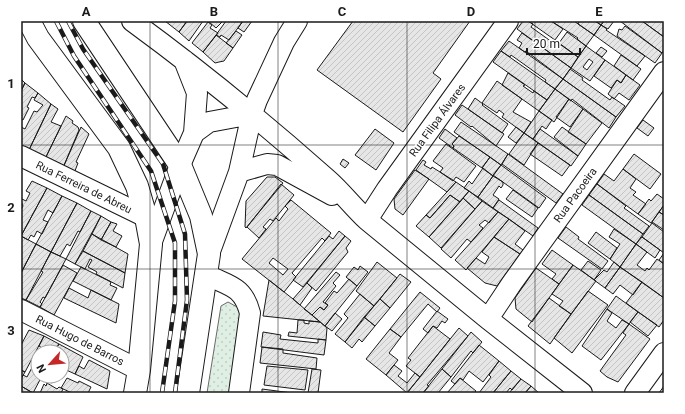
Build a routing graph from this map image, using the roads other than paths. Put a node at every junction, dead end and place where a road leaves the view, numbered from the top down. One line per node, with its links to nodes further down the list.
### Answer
1 (29, 21): 14 (main road)
2 (84, 21): 11 (main road)
3 (132, 21): 6 (street)
4 (297, 21): 8 (street)
5 (508, 21): 15 (street, Rua Filipa Álvares)
6 (183, 58): 8 (street); 9 (street)
7 (664, 72): 19 (street, Rua Pacoeira)
8 (252, 114): 9 (street); 12 (street); 13 (street)
9 (194, 133): 11 (street)
10 (21, 156): 14 (street, Rua Ferreira de Abreu)
11 (180, 165): 16 (street); 17 (main road)
12 (239, 172): 13 (street); 17 (street)
13 (351, 206): 15 (street)
14 (146, 217): 16 (main road)
15 (367, 220): 19 (street)
16 (151, 244): 21 (main road)
17 (208, 265): 23 (main road); 24 (street)
18 (21, 310): 21 (street, Rua Hugo de Barros)
19 (488, 319): 25 (street)
20 (664, 353): 26 (street)
21 (139, 370): 22 (main road)
22 (135, 393)
23 (188, 393)
24 (239, 393)
25 (582, 393)
26 (635, 393)

